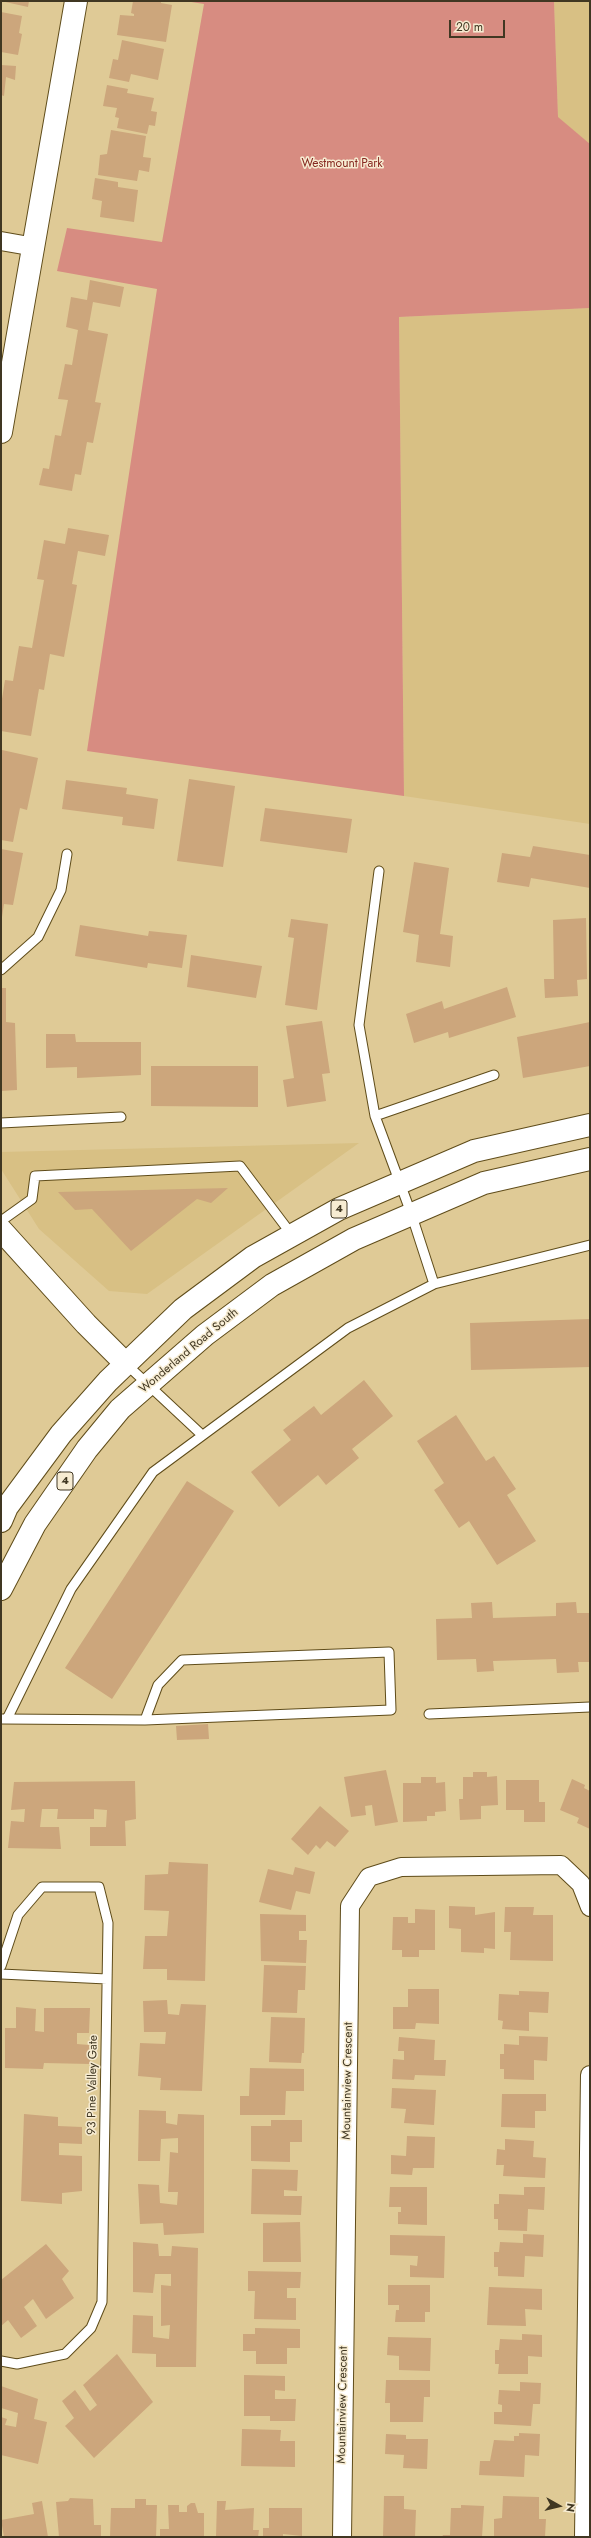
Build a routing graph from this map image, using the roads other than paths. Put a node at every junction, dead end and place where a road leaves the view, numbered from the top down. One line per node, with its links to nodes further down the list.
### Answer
1 (76, 1): 3 (main road)
2 (1, 241): 3 (street)
3 (35, 247): 4 (main road)
4 (1, 432)
5 (67, 854): 7 (lane)
6 (379, 872): 9 (lane)
7 (1, 970)
8 (494, 1075): 9 (lane)
9 (375, 1116): 14 (lane)
10 (121, 1117): 11 (lane)
11 (1, 1123)
12 (590, 1125): 14 (main road, 4)
13 (590, 1159): 15 (main road, Wonderland Road South / 4)
14 (398, 1182): 15 (lane); 18 (main road, 4)
15 (411, 1213): 20 (lane); 22 (main road, Wonderland Road South / 4)
16 (1, 1221): 18 (lane)
17 (1, 1230): 21 (main road)
18 (292, 1235): 21 (main road, 4)
19 (590, 1245): 20 (lane)
20 (434, 1284): 23 (lane)
21 (126, 1364): 22 (lane); 24 (main road, 4)
22 (147, 1385): 23 (lane); 25 (main road, Wonderland Road South / 4)
23 (202, 1435): 28 (lane)
24 (1, 1521)
25 (1, 1589)
26 (590, 1707): 27 (lane)
27 (429, 1714)
28 (4, 1719): 29 (lane)
29 (145, 1720): 29 (lane)
30 (590, 1907): 36 (street, Mountainview Crescent)
31 (1, 1966): 33 (lane, 93 Pine Valley Gate)
32 (1, 1974): 33 (lane)
33 (107, 1980): 35 (lane, 93 Pine Valley Gate)
34 (590, 2075): 37 (street)
35 (1, 2361)
36 (342, 2537)
37 (584, 2537)

